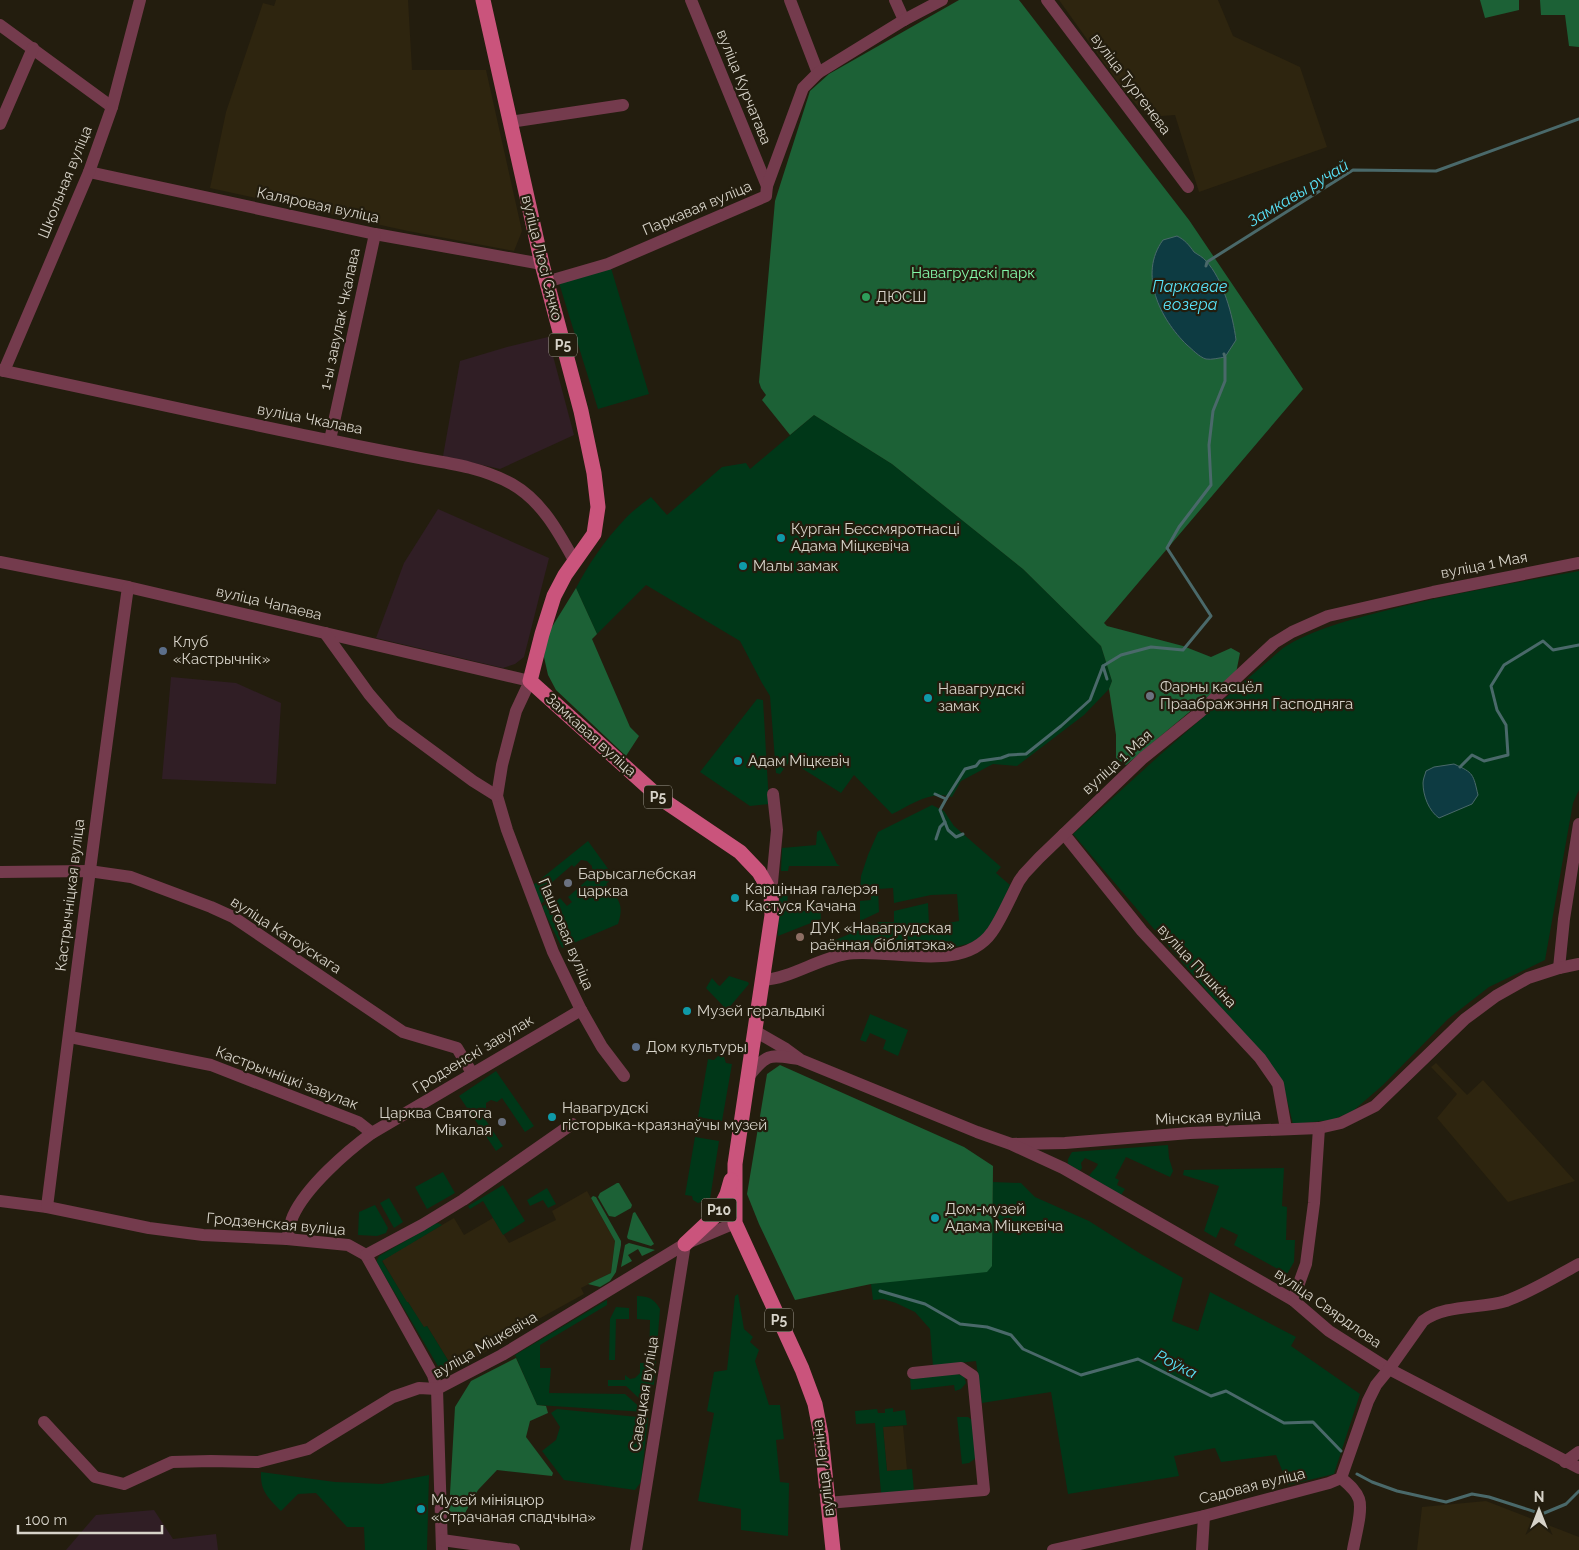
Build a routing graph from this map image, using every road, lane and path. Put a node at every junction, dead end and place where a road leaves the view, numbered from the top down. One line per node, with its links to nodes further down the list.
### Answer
1 (140, 0): 13 (street, Школьная вуліца)
2 (483, 0): 14 (main road, вуліца Люсі Сячко / Р5)
3 (690, 0): 17 (street, вуліца Курчатава)
4 (790, 0): 11 (street)
5 (895, 0): 8 (street)
6 (942, 0): 8 (street, Паркавая вуліца)
7 (1047, 0): 18 (street, вуліца Тургенева)
8 (904, 20): 11 (street, Паркавая вуліца)
9 (0, 25): 10 (street)
10 (33, 48): 13 (street); 15 (street)
11 (818, 73): 17 (street, Паркавая вуліца)
12 (623, 105): 14 (street)
13 (112, 107): 16 (street, Школьная вуліца)
14 (510, 122): 20 (main road, вуліца Люсі Сячко / Р5)
15 (0, 124)
16 (89, 172): 19 (street, Каляровая вуліца); 22 (street, Школьная вуліца)
17 (766, 186): 21 (street, Паркавая вуліца)
18 (1188, 187)
19 (375, 234): 20 (street, Каляровая вуліца); 23 (street, 1-ы завулак Чкалава)
20 (542, 264): 21 (main road, вуліца Люсі Сячко / Р5)
21 (546, 282): 25 (main road, вуліца Люсі Сячко / Р5)
22 (2, 371): 23 (street, вуліца Чкалава)
23 (330, 440): 25 (street, вуліца Чкалава)
24 (0, 562): 27 (street, вуліца Чапаева)
25 (575, 562): 29 (main road, вуліца Люсі Сячко / Р5)
26 (1579, 563): 33 (street, вуліца 1 Мая)
27 (128, 586): 28 (street, вуліца Чапаева); 34 (street, Кастрычніцкая вуліца)
28 (325, 633): 29 (street, вуліца Чапаева); 31 (street)
29 (530, 681): 31 (street, Паштовая вуліца); 36 (main road, Замкавая вуліца / Р5)
30 (773, 794): 36 (street)
31 (497, 796): 40 (street, Паштовая вуліца)
32 (1579, 824): 38 (street)
33 (1064, 834): 39 (street, вуліца 1 Мая); 49 (street, вуліца Пушкіна)
34 (89, 871): 35 (street, вуліца Катоўскага); 42 (street, Кастрычніцкая вуліца); 44 (street, вуліца Катоўскага)
35 (0, 872)
36 (771, 893): 39 (main road, Замкавая вуліца / Р5)
37 (1579, 964): 38 (street, Мінская вуліца)
38 (1559, 968): 48 (street, Мінская вуліца)
39 (762, 980): 41 (main road, Замкавая вуліца / Р5)
40 (581, 1010): 44 (street, Гродзенскі завулак); 45 (street, Паштовая вуліца)
41 (755, 1032): 43 (street, Мінская вуліца); 46 (main road, Р5)
42 (70, 1037): 50 (street, Кастрычніцкі завулак); 56 (street, Кастрычніцкая вуліца)
43 (801, 1060): 46 (street, Мінская вуліца); 52 (street, Мінская вуліца)
44 (472, 1073): 50 (street, Гродзенскі завулак)
45 (624, 1076)
46 (749, 1076): 53 (main road, Р5)
47 (572, 1124): 61 (street)
48 (1319, 1128): 49 (street, Мінская вуліца); 63 (street)
49 (1286, 1129): 51 (street, Мінская вуліца)
50 (372, 1133): 59 (street, Гродзенскі завулак)
51 (1065, 1143): 52 (street, Мінская вуліца); 54 (street)
52 (1010, 1144): 54 (street, вуліца Свярдлова)
53 (736, 1164): 57 (main road, Р5); 60 (main road, Р10)
54 (1063, 1168): 63 (street, вуліца Свярдлова)
55 (0, 1201): 56 (street, Гродзенская вуліца)
56 (48, 1207): 59 (street, Гродзенская вуліца)
57 (735, 1207): 58 (main road, Р10)
58 (734, 1228): 60 (street, Р10); 72 (main road, вуліца Леніна / Р5)
59 (287, 1239): 61 (street, Гродзенская вуліца)
60 (685, 1244): 66 (street, вуліца Міцкевіча / Р10); 77 (street, Савецкая вуліца)
61 (366, 1255): 66 (street)
62 (1579, 1264): 64 (street)
63 (1293, 1300): 64 (street, вуліца Свярдлова)
64 (1389, 1369): 69 (street, вуліца Свярдлова); 71 (street)
65 (914, 1373): 72 (street)
66 (437, 1389): 67 (street); 75 (street, вуліца Міцкевіча)
67 (44, 1422)
68 (1579, 1452): 69 (street)
69 (1566, 1462): 70 (street, вуліца Свярдлова)
70 (1579, 1468)
71 (1341, 1478): 73 (street, Садовая вуліца); 82 (street)
72 (827, 1503): 78 (main road, вуліца Леніна / Р5)
73 (1204, 1516): 74 (street, Садовая вуліца); 81 (street)
74 (1117, 1536): 79 (street, Садовая вуліца); 80 (street)
75 (442, 1545): 76 (street)
76 (514, 1550)
77 (636, 1550)
78 (833, 1550)
79 (1053, 1550)
80 (1116, 1550)
81 (1202, 1550)
82 (1353, 1550)

